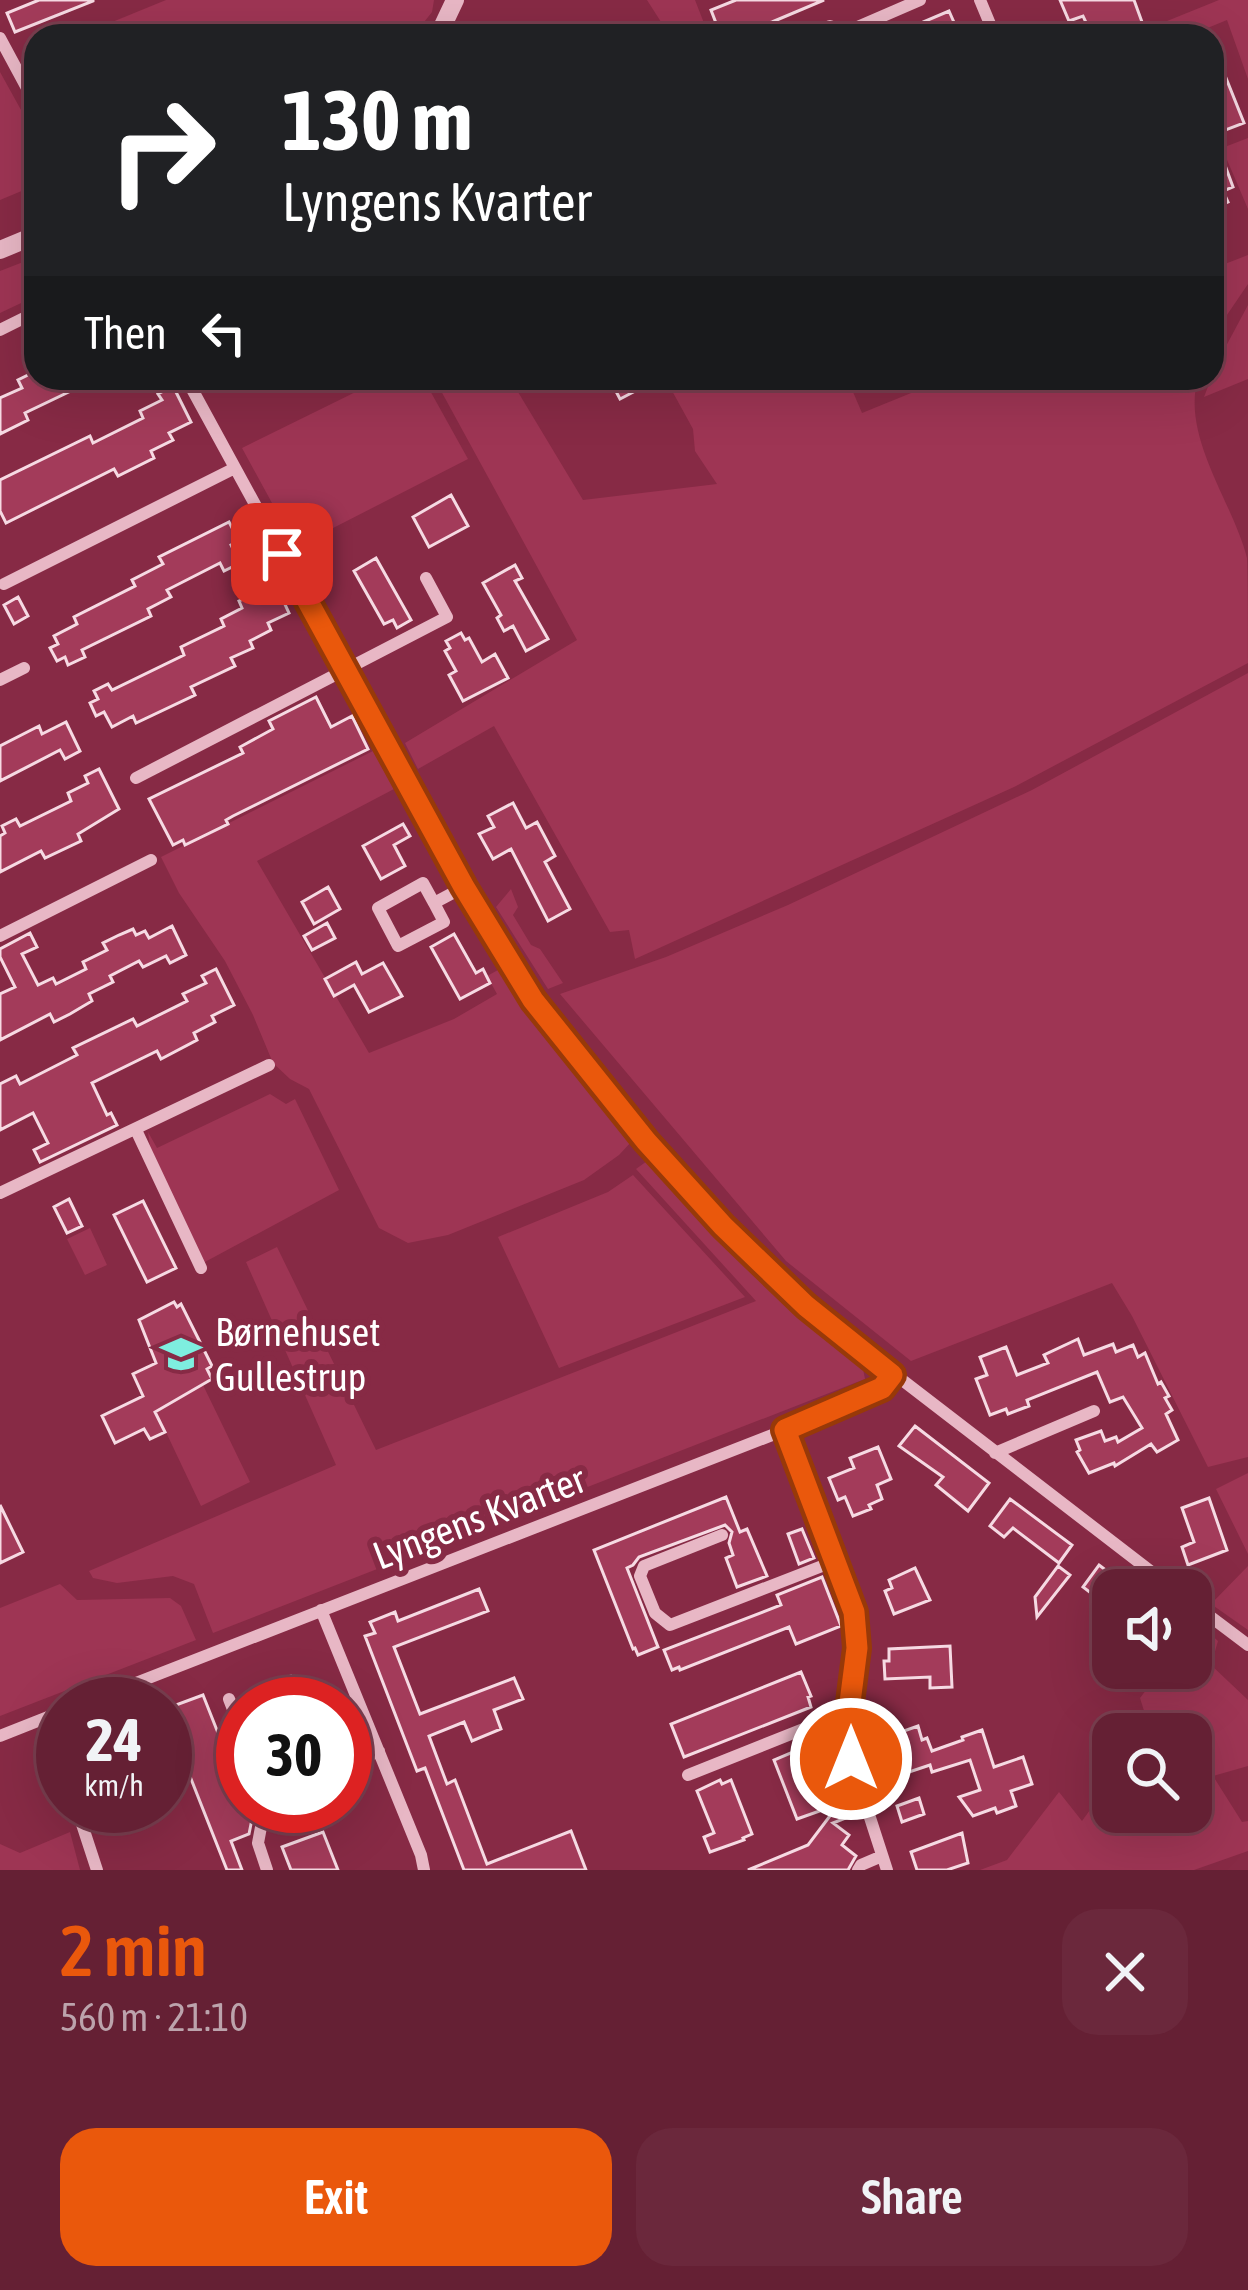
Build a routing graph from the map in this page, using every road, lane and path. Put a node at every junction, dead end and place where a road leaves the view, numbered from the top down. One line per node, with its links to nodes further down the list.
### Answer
1 (920, 0): 2 (street)
2 (864, 24)
3 (0, 38): 4 (street)
4 (24, 83)
5 (193, 390): 6 (street)
6 (235, 468): 8 (street); 10 (street)
7 (426, 578): 10 (street)
8 (4, 584)
9 (24, 668): 11 (street)
10 (346, 670): 12 (street); 14 (street)
11 (0, 680)
12 (136, 778)
13 (151, 860): 16 (street)
14 (464, 887): 15 (street); 21 (street)
15 (434, 903): 15 (street)
16 (0, 936)
17 (269, 1065): 18 (street)
18 (136, 1130): 19 (street); 20 (street)
19 (0, 1193)
20 (201, 1268)
21 (892, 1375): 23 (street, Lyngens Kvarter); 24 (street)
22 (1094, 1412): 24 (street)
23 (785, 1430): 26 (street); 28 (street, Lyngens Kvarter)
24 (995, 1453): 27 (street)
25 (722, 1535): 26 (street)
26 (835, 1561): 32 (street)
27 (1147, 1569)
28 (321, 1610): 31 (street, Lyngens Kvarter); 35 (street)
29 (1212, 1618): 30 (street)
30 (1248, 1645)
31 (151, 1677)
32 (848, 1718): 37 (street); 40 (street)
33 (36, 1722): 34 (street)
34 (0, 1736)
35 (379, 1751): 36 (street); 43 (street)
36 (372, 1754)
37 (688, 1775)
38 (85, 1833): 41 (street)
39 (260, 1833): 42 (street)
40 (885, 1863): 44 (street)
41 (97, 1870)
42 (267, 1870)
43 (424, 1870)
44 (858, 1870)

